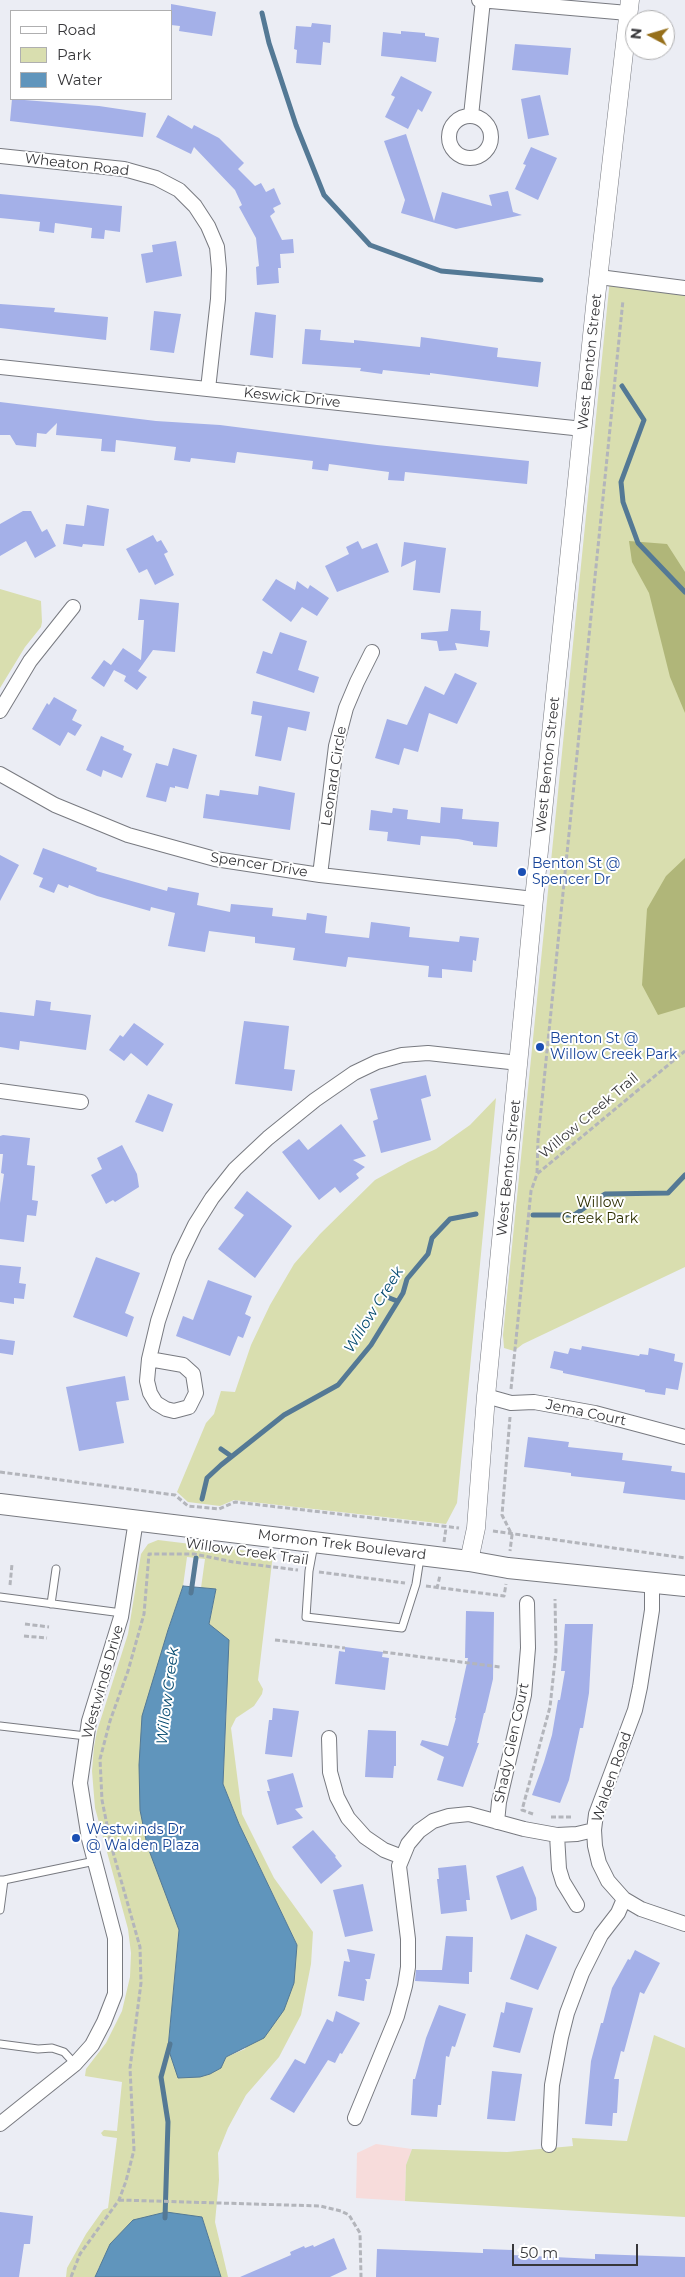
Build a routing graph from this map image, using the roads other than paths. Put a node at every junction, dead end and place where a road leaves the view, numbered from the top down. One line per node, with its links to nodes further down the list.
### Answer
1 (479, 0): 2 (street)
2 (483, 0): 3 (street); 4 (street)
3 (629, 7): 6 (street, West Benton Street)
4 (471, 116)
5 (0, 156): 9 (street, Wheaton Road)
6 (599, 277): 7 (street); 10 (street, West Benton Street)
7 (685, 288)
8 (0, 367): 9 (street, Keswick Drive)
9 (208, 389): 10 (street, Keswick Drive)
10 (583, 430): 16 (street, West Benton Street)
11 (73, 607): 13 (street)
12 (372, 652): 15 (street, Leonard Circle)
13 (0, 711)
14 (0, 774): 15 (street, Spencer Drive)
15 (320, 875): 16 (street, Spencer Drive)
16 (534, 899): 17 (street, West Benton Street)
17 (519, 1063): 20 (street); 21 (street, West Benton Street)
18 (0, 1092): 19 (street)
19 (81, 1102)
20 (150, 1359)
21 (486, 1396): 22 (street, Jema Court); 27 (street, West Benton Street)
22 (685, 1437)
23 (0, 1504): 24 (main road, Mormon Trek Boulevard)
24 (136, 1520): 25 (main road, Mormon Trek Boulevard); 34 (street, Westwinds Drive)
25 (315, 1542): 26 (main road, Mormon Trek Boulevard); 26 (lane)
26 (421, 1555): 27 (main road, Mormon Trek Boulevard)
27 (469, 1561): 29 (main road, Mormon Trek Boulevard)
28 (56, 1570): 32 (lane)
29 (652, 1582): 30 (main road, Mormon Trek Boulevard); 39 (street, Walden Road)
30 (685, 1586)
31 (0, 1597): 32 (lane)
32 (51, 1604): 34 (lane)
33 (527, 1604): 38 (street, Shady Glen Court)
34 (122, 1613): 36 (street, Westwinds Drive)
35 (0, 1726): 36 (lane)
36 (86, 1736): 42 (street, Westwinds Drive)
37 (329, 1738): 41 (street)
38 (497, 1822): 40 (street); 41 (street)
39 (594, 1830): 40 (street); 44 (street, Walden Road)
40 (557, 1835): 45 (street)
41 (402, 1857): 50 (street)
42 (95, 1860): 43 (lane); 49 (street, Westwinds Drive)
43 (2, 1880): 46 (lane)
44 (624, 1899): 47 (street, Walden Road); 52 (street)
45 (577, 1905)
46 (0, 1910)
47 (685, 1924)
48 (0, 2044): 49 (lane)
49 (75, 2064): 51 (street, Westwinds Drive)
50 (356, 2118)
51 (0, 2124)
52 (549, 2145)

